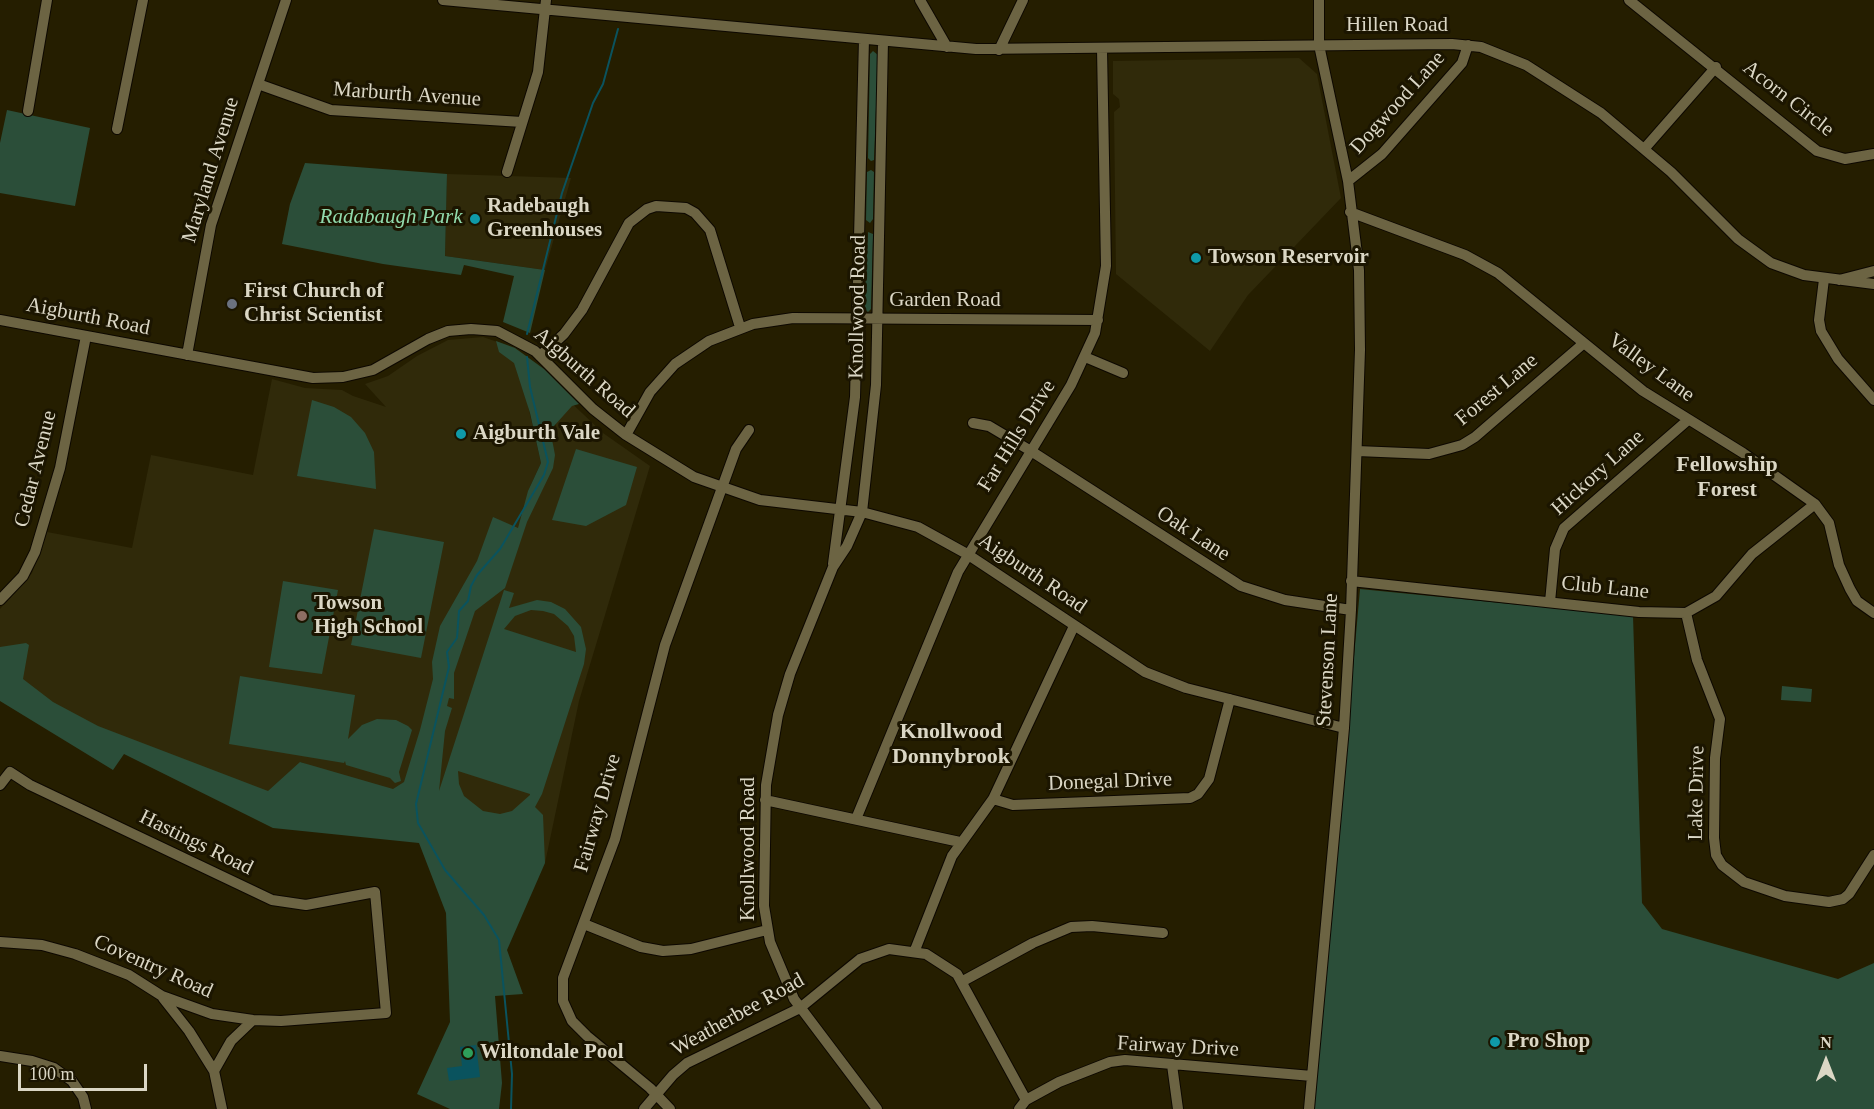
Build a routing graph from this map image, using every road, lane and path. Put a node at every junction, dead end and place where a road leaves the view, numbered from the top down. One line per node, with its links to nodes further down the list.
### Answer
1 (47, 0): 19 (street)
2 (143, 0): 21 (street)
3 (286, 0): 18 (street, Maryland Avenue)
4 (443, 0): 9 (street, Hillen Road)
5 (920, 0): 14 (street)
6 (1023, 0): 16 (street)
7 (1319, 0): 12 (street, Stevenson Lane)
8 (1629, 0): 17 (street)
9 (545, 5): 10 (street, Hillen Road); 20 (street)
10 (864, 39): 11 (street, Hillen Road); 32 (street, Knollwood Road)
11 (883, 41): 14 (street, Hillen Road); 33 (street, Knollwood Road)
12 (1319, 45): 13 (street, Hillen Road); 15 (street, Hillen Road); 23 (street, Stevenson Lane)
13 (1468, 45): 22 (street, Hillen Road); 26 (street, Dogwood Lane)
14 (947, 47): 16 (street, Hillen Road)
15 (1102, 49): 16 (street, Hillen Road); 35 (street, Far Hills Drive)
16 (999, 50)
17 (1716, 67): 22 (street, Acorn Circle); 24 (street, Acorn Circle)
18 (258, 84): 20 (street, Marburth Avenue); 39 (street, Maryland Avenue)
19 (28, 111)
20 (522, 122): 25 (street)
21 (117, 129)
22 (1645, 148): 29 (street, Hillen Road)
23 (1340, 149): 26 (street, Stevenson Lane); 27 (street, Stevenson Lane)
24 (1874, 154)
25 (507, 172)
26 (1348, 181): 27 (street, Stevenson Lane)
27 (1350, 212): 38 (street, Valley Lane); 49 (street, Stevenson Lane)
28 (1874, 271): 30 (street)
29 (1824, 279): 30 (street, Hillen Road); 43 (street)
30 (1839, 280): 31 (street, Hillen Road)
31 (1874, 284)
32 (858, 319): 33 (street, Garden Road); 36 (street, Garden Road); 52 (street, Knollwood Road)
33 (878, 319): 35 (street, Garden Road); 53 (street, Knollwood Road)
34 (0, 320): 37 (street, Aigburth Road)
35 (1098, 320): 41 (street, Far Hills Drive)
36 (740, 327): 40 (street); 47 (street, Garden Road)
37 (86, 336): 39 (street, Aigburth Road); 57 (street, Cedar Avenue)
38 (1584, 343): 44 (street, Valley Lane); 49 (street, Forest Lane)
39 (187, 356): 40 (street, Aigburth Road)
40 (540, 356): 47 (street, Aigburth Road)
41 (1085, 357): 42 (street); 48 (street, Far Hills Drive)
42 (1122, 373)
43 (1874, 400)
44 (1689, 420): 51 (street, Valley Lane); 58 (street, Hickory Lane)
45 (974, 423): 48 (street, Oak Lane)
46 (749, 430): 50 (street, Fairway Drive)
47 (626, 435): 50 (street, Aigburth Road)
48 (1031, 451): 54 (street, Far Hills Drive); 59 (street, Oak Lane)
49 (1357, 451): 56 (street, Stevenson Lane)
50 (722, 488): 52 (street, Aigburth Road); 72 (street, Fairway Drive)
51 (1815, 504): 60 (street); 61 (street, Valley Lane)
52 (842, 509): 53 (street, Aigburth Road); 55 (street, Knollwood Road)
53 (862, 512): 54 (street, Aigburth Road); 55 (street, Knollwood Road)
54 (967, 554): 62 (street, Aigburth Road); 68 (street, Far Hills Drive)
55 (833, 567): 66 (street, Knollwood Road)
56 (1352, 581): 58 (street, Club Lane); 59 (street, Stevenson Lane)
57 (0, 600)
58 (1550, 602): 60 (street, Club Lane)
59 (1351, 610): 64 (street, Stevenson Lane)
60 (1686, 613): 70 (street, Lake Drive)
61 (1874, 613)
62 (1074, 626): 63 (street, Aigburth Road); 67 (street)
63 (1230, 699): 64 (street, Aigburth Road); 67 (street, Donegal Drive)
64 (1344, 728): 84 (street, Stevenson Lane)
65 (0, 785): 71 (street, Hastings Road)
66 (765, 800): 68 (street); 73 (street, Knollwood Road)
67 (993, 800): 69 (street)
68 (856, 819): 69 (street)
69 (960, 842): 76 (street)
70 (1874, 855)
71 (375, 892): 80 (street, Coventry Road)
72 (584, 924): 73 (street); 85 (street, Fairway Drive)
73 (767, 930): 79 (street, Knollwood Road)
74 (1163, 933): 77 (street)
75 (0, 942): 78 (street, Coventry Road)
76 (915, 950): 77 (street, Weatherbee Road); 79 (street, Weatherbee Road)
77 (963, 981): 86 (street, Weatherbee Road)
78 (162, 996): 80 (street, Coventry Road); 83 (street)
79 (800, 1008): 85 (street, Weatherbee Road); 91 (street, Knollwood Road)
80 (253, 1020): 83 (street)
81 (0, 1056): 87 (street)
82 (1172, 1065): 84 (street, Fairway Drive); 86 (street, Fairway Drive); 92 (street)
83 (214, 1071): 88 (street)
84 (1311, 1076): 93 (street, Stevenson Lane)
85 (656, 1094): 89 (street, Weatherbee Road); 90 (street, Fairway Drive)
86 (1022, 1105)
87 (86, 1109)
88 (222, 1109)
89 (644, 1109)
90 (669, 1109)
91 (877, 1109)
92 (1178, 1109)
93 (1309, 1109)

